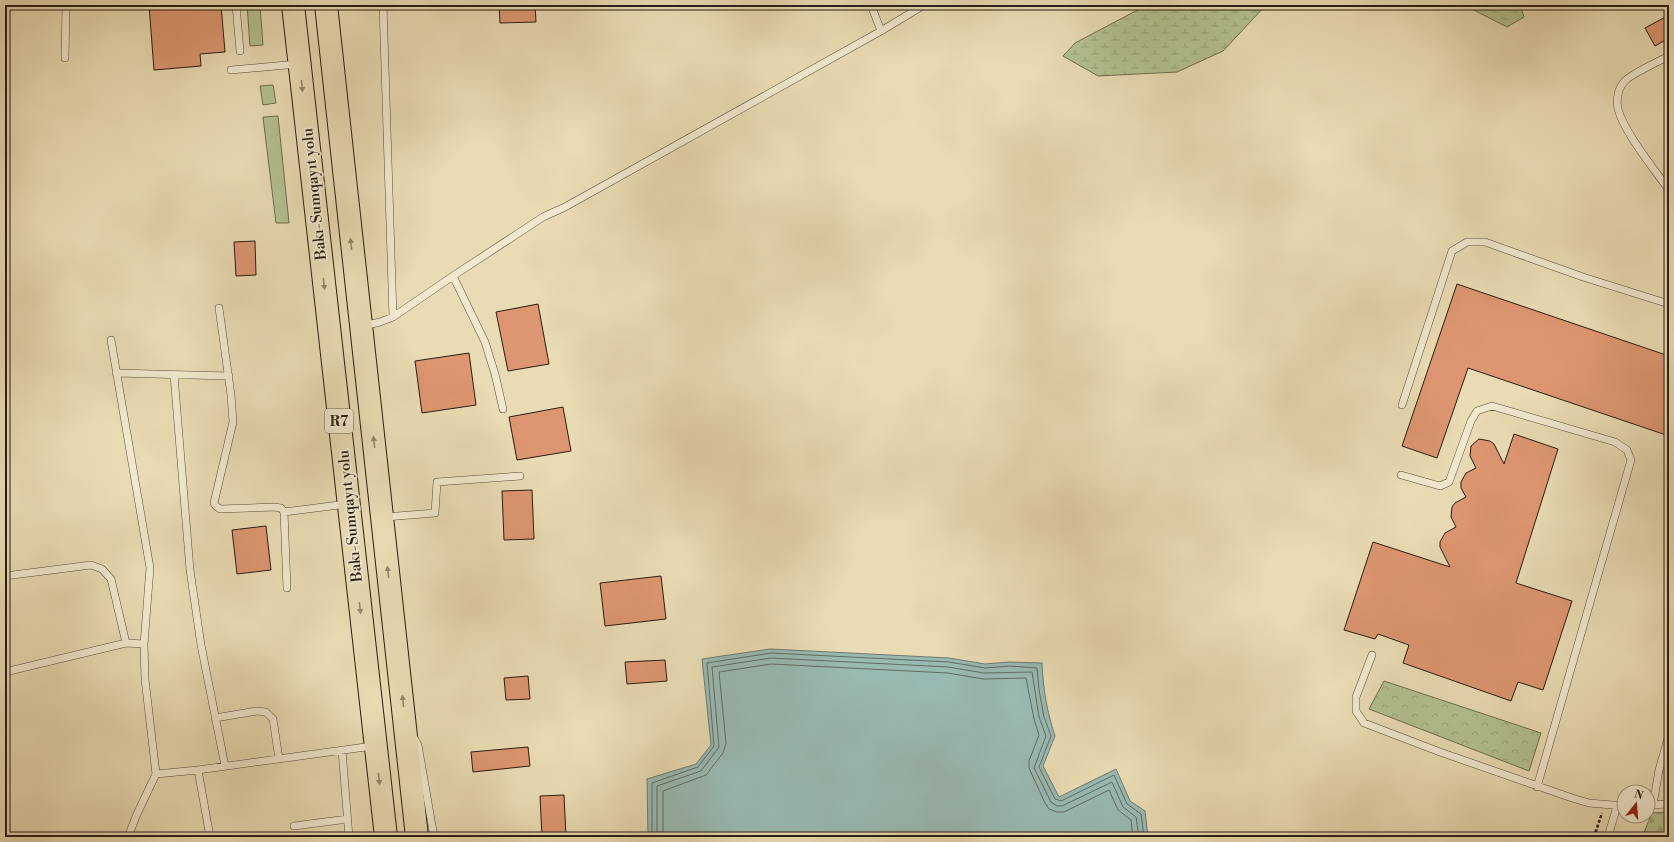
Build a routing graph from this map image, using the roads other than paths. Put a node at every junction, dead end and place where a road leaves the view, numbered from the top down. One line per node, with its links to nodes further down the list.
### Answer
1 (66, 5): 11 (lane)
2 (236, 5): 9 (lane)
3 (293, 5): 12 (highway, Bakı-Sumqayıt yolu / R7)
4 (326, 5): 19 (highway, Bakı-Sumqayıt yolu / R7, one-way to 4)
5 (383, 5): 18 (lane)
6 (871, 5): 8 (lane)
7 (924, 5): 8 (lane)
8 (881, 31): 15 (lane)
9 (240, 52)
10 (1669, 56): 14 (lane)
11 (65, 58)
12 (300, 64): 13 (lane); 28 (highway, Bakı-Sumqayıt yolu / R7, one-way to 28)
13 (231, 70)
14 (1669, 190)
15 (453, 276): 18 (lane); 25 (lane)
16 (1669, 304): 24 (lane)
17 (219, 308): 23 (lane)
18 (393, 317): 19 (lane)
19 (360, 326): 30 (highway, Bakı-Sumqayıt yolu / R7, one-way to 19)
20 (111, 340): 21 (lane)
21 (116, 374): 22 (lane); 34 (lane)
22 (174, 375): 23 (lane); 37 (lane)
23 (229, 376): 29 (lane)
24 (1402, 405)
25 (503, 409)
26 (1401, 475): 47 (lane)
27 (520, 476): 30 (lane)
28 (349, 504): 29 (lane); 40 (highway, Bakı-Sumqayıt yolu / R7, one-way to 40)
29 (284, 512): 32 (lane)
30 (382, 517): 38 (highway, Bakı-Sumqayıt yolu / R7, one-way to 30)
31 (5, 576): 33 (lane)
32 (287, 588)
33 (126, 643): 34 (lane); 36 (lane)
34 (144, 644): 45 (lane)
35 (1372, 655): 47 (lane)
36 (5, 672)
37 (215, 718): 42 (lane); 43 (lane)
38 (405, 724): 58 (highway, Bakı-Sumqayıt yolu / R7); 59 (lane)
39 (1669, 735): 46 (lane)
40 (376, 746): 41 (lane); 57 (highway, Bakı-Sumqayıt yolu / R7, one-way to 57)
41 (342, 750): 42 (lane); 52 (lane)
42 (279, 759): 43 (lane)
43 (224, 766): 44 (lane)
44 (198, 770): 45 (lane); 55 (lane)
45 (156, 774): 54 (lane)
46 (1655, 784)
47 (1536, 787): 49 (lane)
48 (1669, 804): 50 (lane)
49 (1616, 805)
50 (1656, 805)
51 (1616, 816): 60 (lane)
52 (348, 820): 53 (lane); 56 (lane)
53 (294, 826)
54 (128, 837)
55 (210, 837)
56 (349, 837)
57 (386, 837)
58 (417, 837)
59 (434, 837)
60 (1608, 837)

